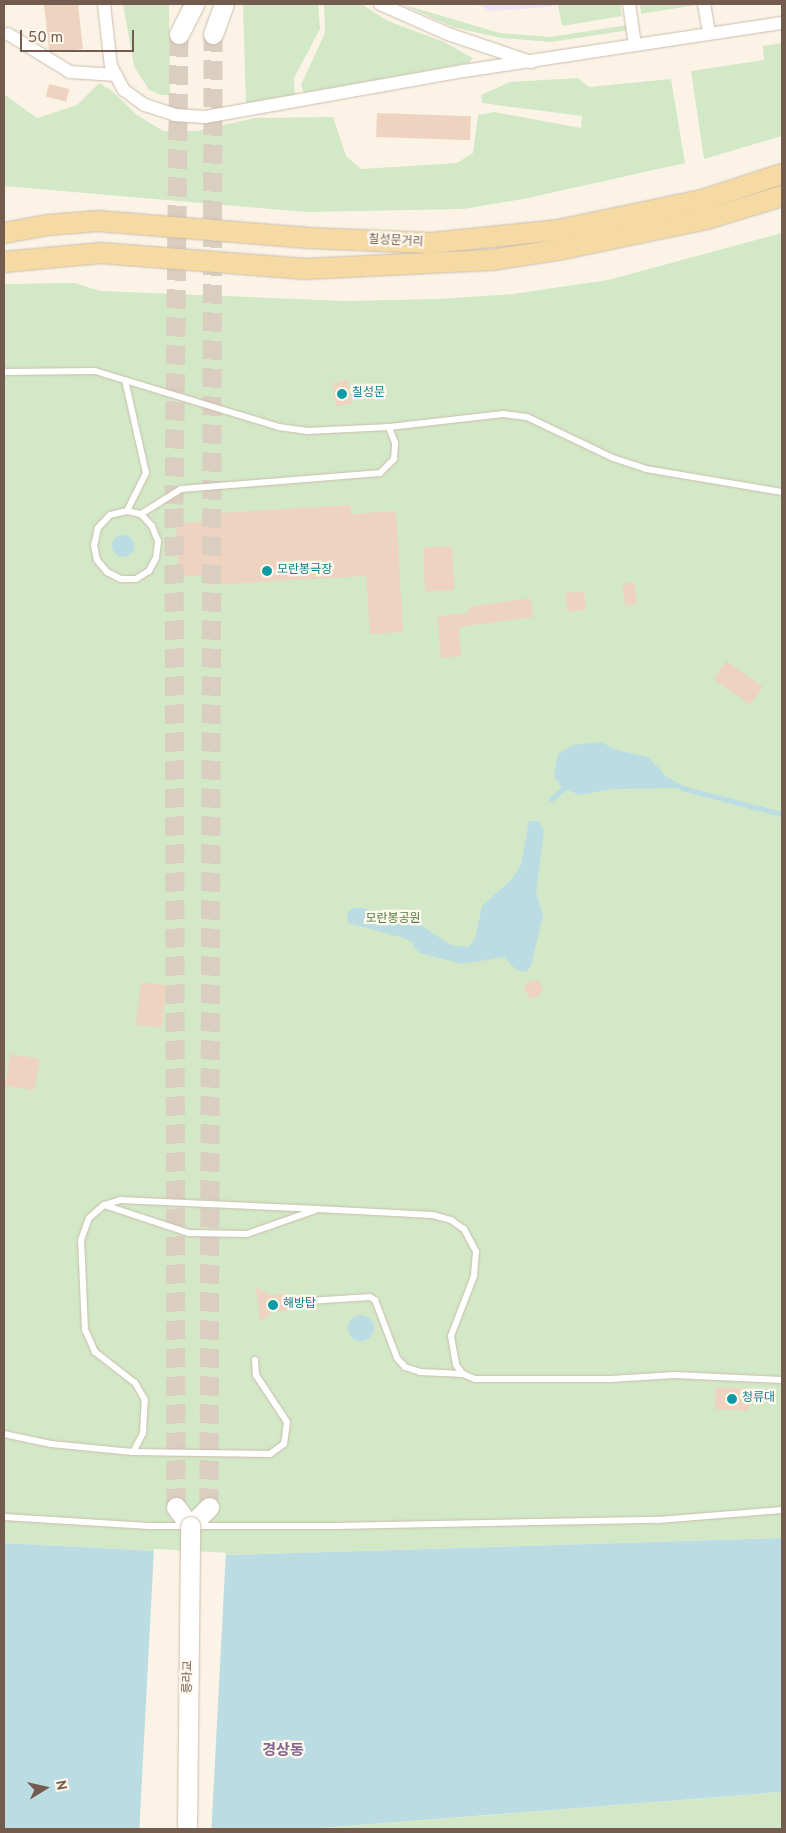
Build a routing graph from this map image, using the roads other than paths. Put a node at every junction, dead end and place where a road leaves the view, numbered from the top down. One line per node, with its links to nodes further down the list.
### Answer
1 (104, 4): 14 (street)
2 (194, 4): 11 (main road)
3 (210, 4): 4 (main road)
4 (224, 4)
5 (380, 4): 13 (street)
6 (629, 4): 12 (street)
7 (704, 4): 9 (street)
8 (782, 23): 9 (street)
9 (709, 33): 12 (street)
10 (8, 34): 14 (street)
11 (180, 34)
12 (635, 45): 13 (street)
13 (533, 62): 14 (street)
14 (116, 75)
15 (782, 174): 17 (main road, 칠성문거리)
16 (782, 196): 18 (main road, 칠성문거리)
17 (4, 233)
18 (4, 262)
19 (4, 372): 20 (lane)
20 (125, 380): 21 (lane); 23 (lane)
21 (389, 427): 22 (lane); 24 (lane)
22 (782, 492)
23 (127, 510): 24 (lane); 24 (lane)
24 (141, 514)
25 (104, 1205): 26 (lane); 26 (lane); 32 (lane)
26 (318, 1208): 29 (lane)
27 (293, 1302): 29 (lane)
28 (255, 1360): 32 (lane)
29 (463, 1374): 30 (lane)
30 (782, 1380)
31 (4, 1434): 32 (lane)
32 (133, 1452)
33 (176, 1507): 37 (main road)
34 (209, 1507): 37 (main road)
35 (782, 1510): 36 (lane)
36 (4, 1517)
37 (190, 1526): 38 (main road, 릉라교, bridge)
38 (187, 1829)

